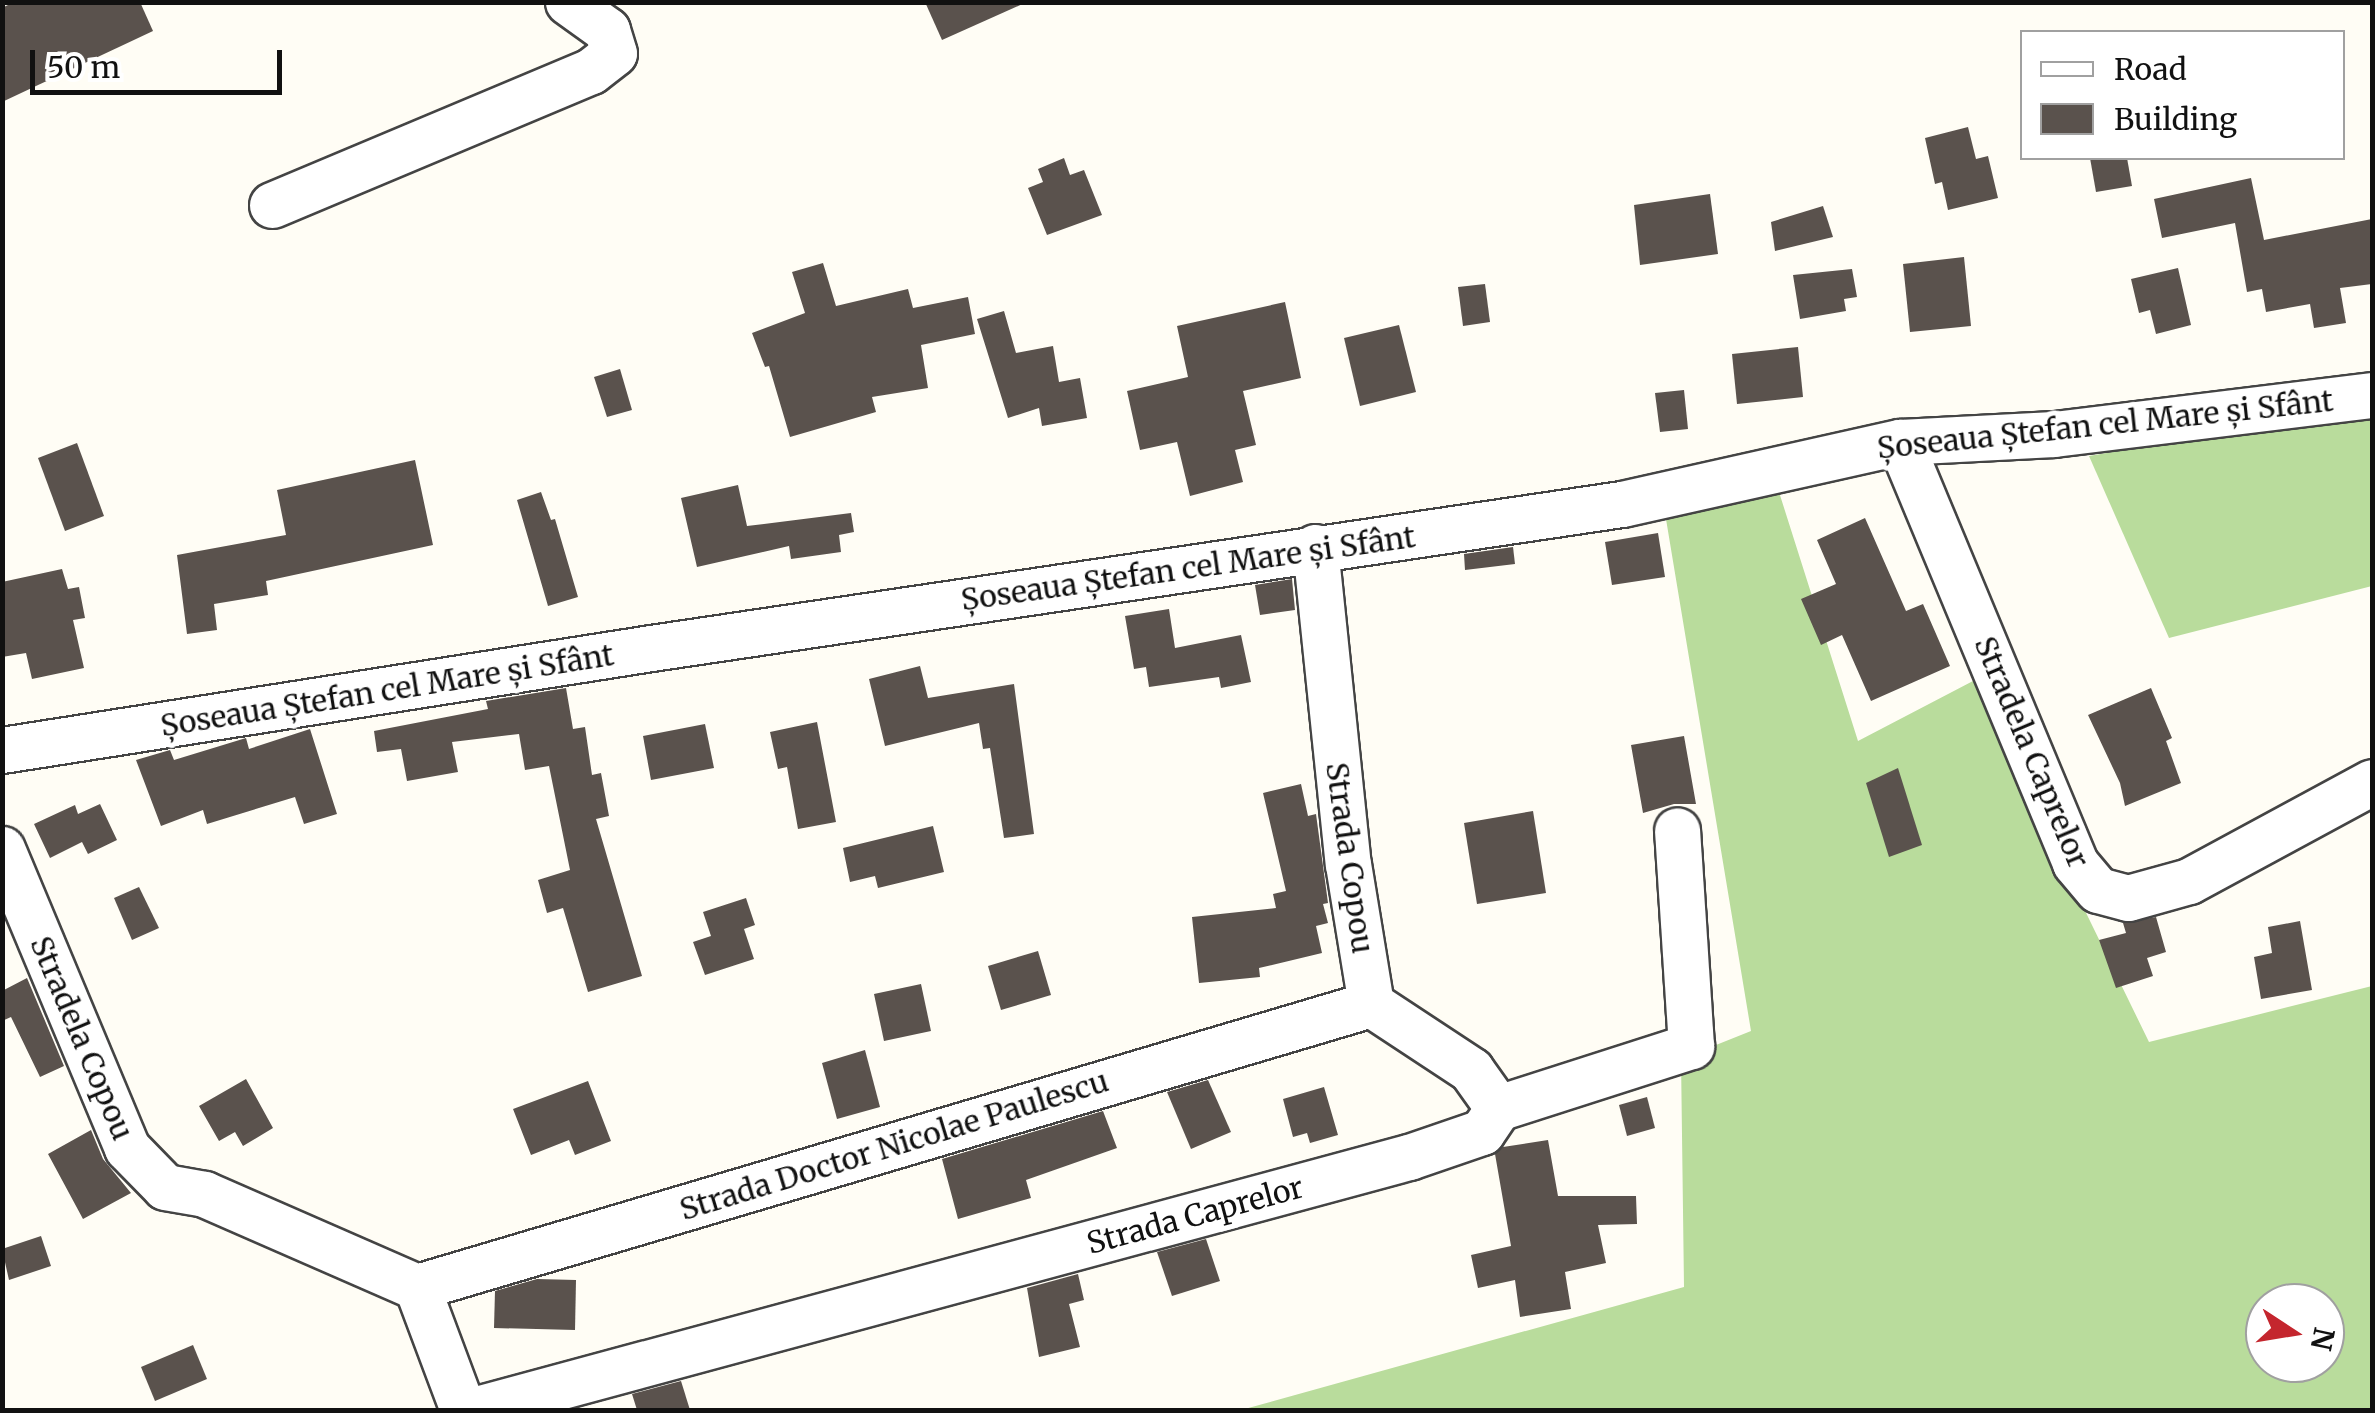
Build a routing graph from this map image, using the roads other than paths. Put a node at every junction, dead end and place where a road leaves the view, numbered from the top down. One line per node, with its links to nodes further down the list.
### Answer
1 (568, 2): 2 (street)
2 (272, 205)
3 (2372, 395): 4 (street, Șoseaua Ștefan cel Mare și Sfânt)
4 (1900, 442): 5 (street, Șoseaua Ștefan cel Mare și Sfânt); 7 (street, Stradela Caprelor)
5 (1315, 547): 6 (street, Șoseaua Ștefan cel Mare și Sfânt); 10 (street, Strada Copou)
6 (2, 750)
7 (2372, 782)
8 (1677, 830): 11 (street, Strada Caprelor)
9 (2, 849): 12 (street, Stradela Copou)
10 (1371, 1004): 11 (street); 12 (street, Strada Doctor Nicolae Paulescu)
11 (1498, 1108): 14 (street, Strada Caprelor)
12 (417, 1287): 13 (street)
13 (463, 1410)
14 (473, 1410)

